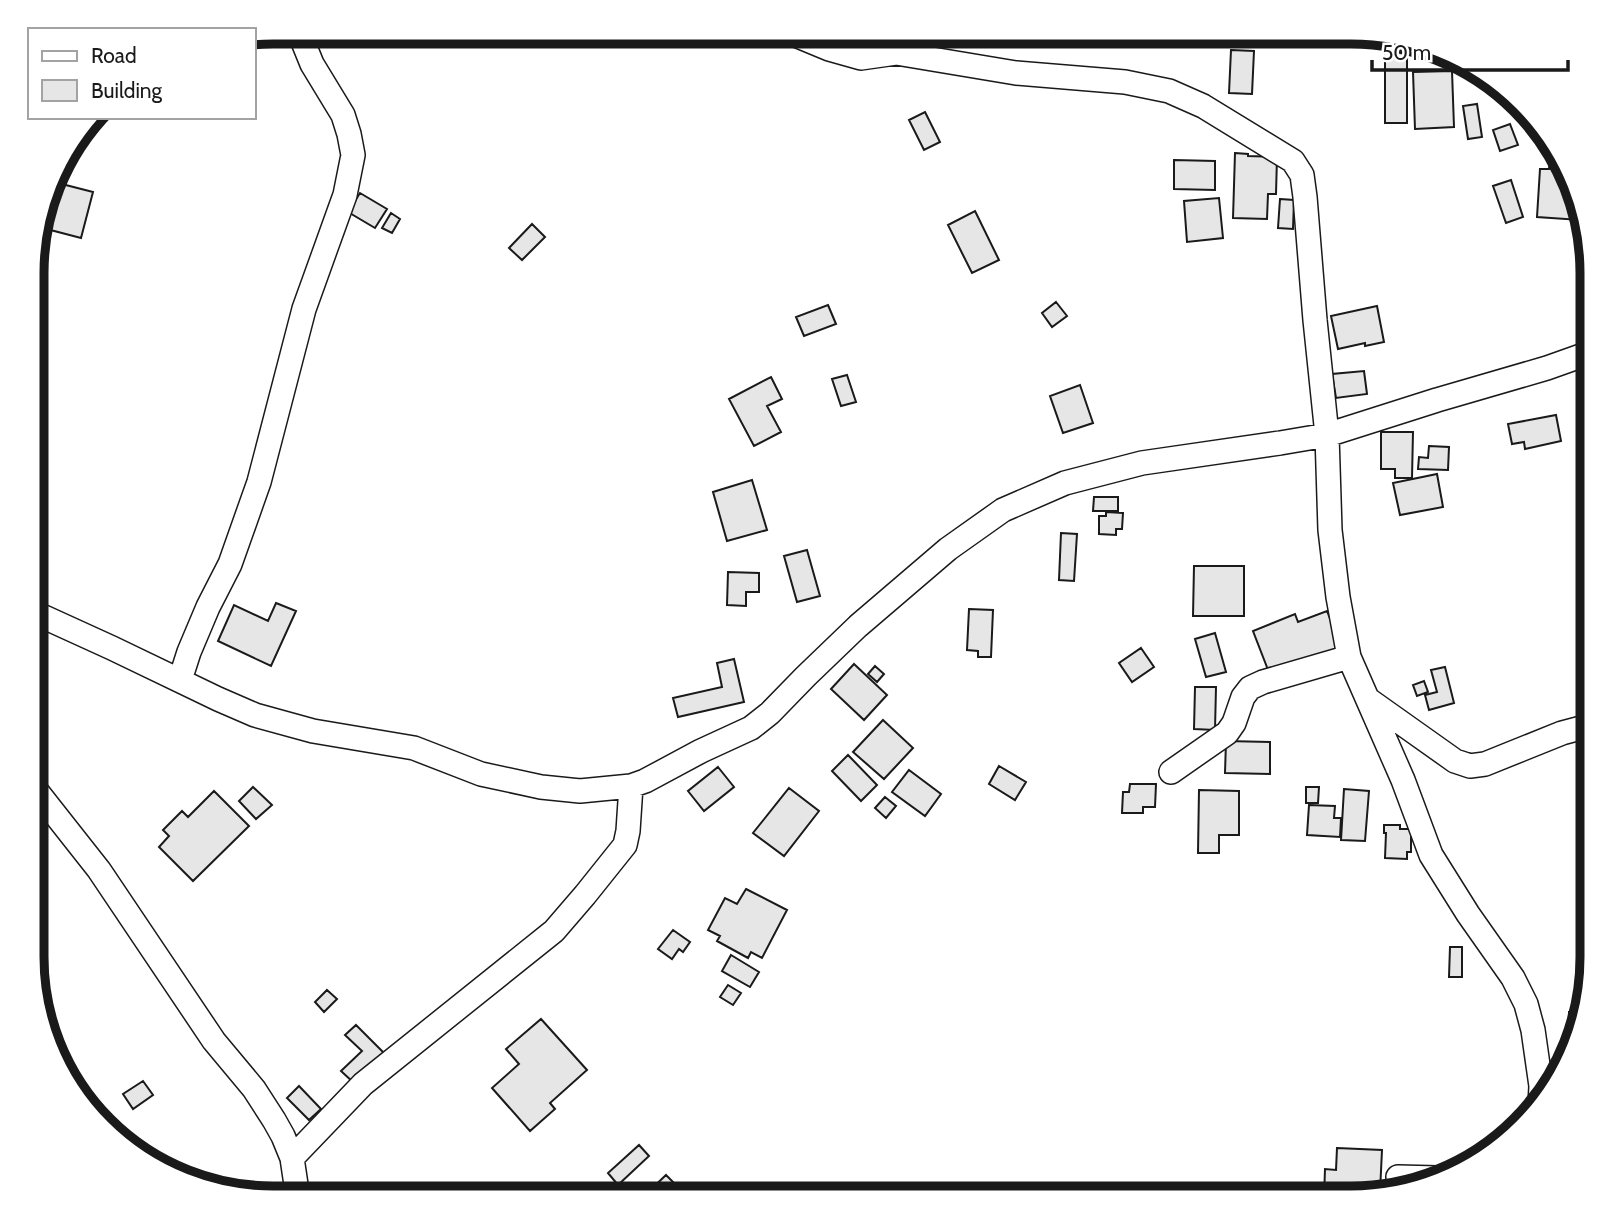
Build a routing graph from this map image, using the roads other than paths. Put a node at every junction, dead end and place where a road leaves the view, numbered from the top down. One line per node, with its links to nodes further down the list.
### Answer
1 (304, 44): 7 (street)
2 (817, 44): 4 (street)
3 (1580, 356): 4 (street)
4 (1327, 435): 6 (street); 11 (street)
5 (44, 617): 7 (street)
6 (1349, 657): 8 (street); 10 (street)
7 (180, 680): 11 (street)
8 (1369, 700): 9 (street); 13 (street)
9 (1580, 728)
10 (1171, 772)
11 (631, 786): 14 (street)
12 (44, 800): 14 (street)
13 (1542, 1084)
14 (292, 1158): 17 (street)
15 (1398, 1177): 16 (street)
16 (1413, 1177)
17 (296, 1186)

